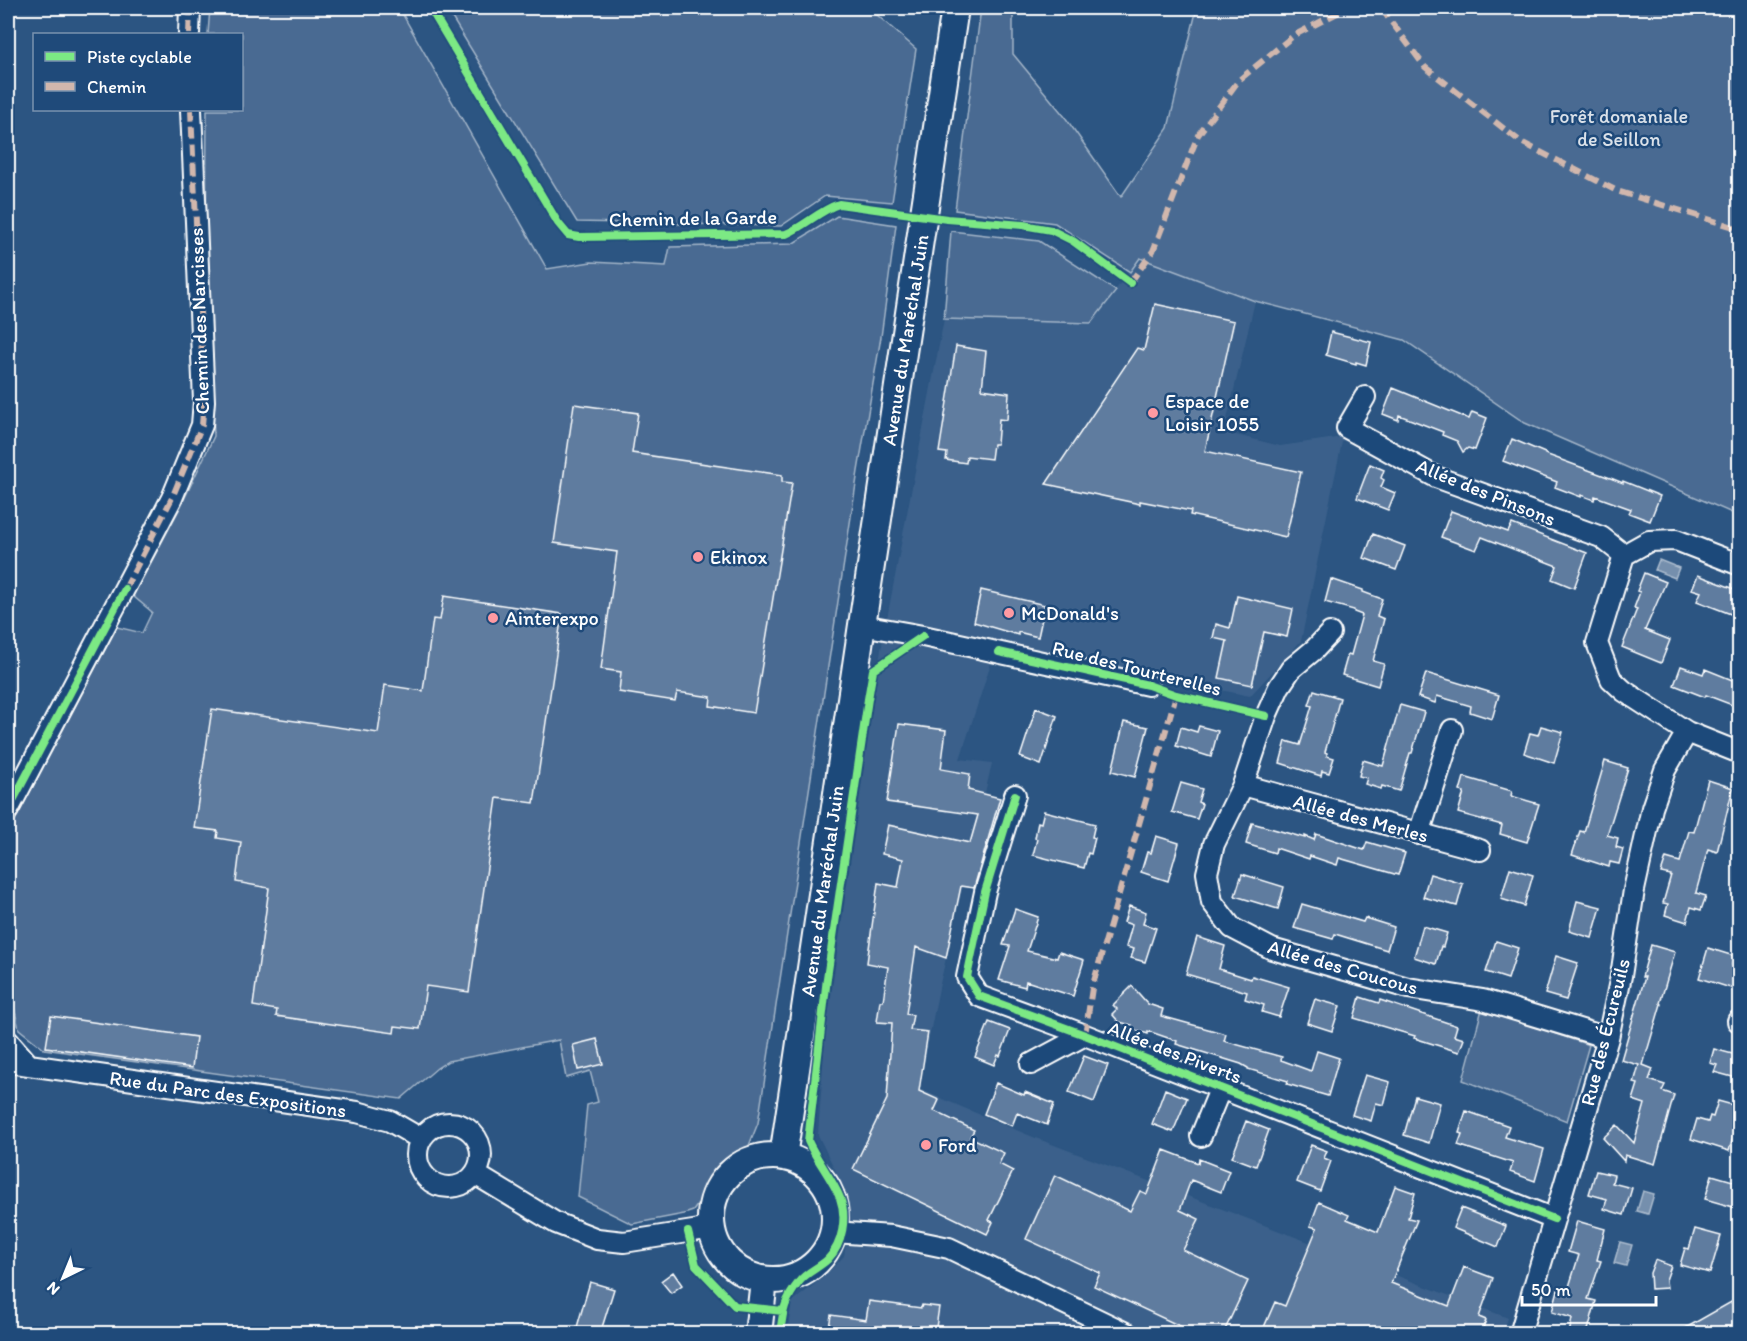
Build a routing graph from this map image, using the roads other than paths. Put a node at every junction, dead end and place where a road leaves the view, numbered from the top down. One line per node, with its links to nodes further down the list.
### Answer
1 (190, 8): 3 (street)
2 (956, 8): 8 (main road, Avenue du Maréchal Juin)
3 (189, 33)
4 (191, 111): 16 (street, Chemin des Narcisses)
5 (1365, 397): 6 (street, Allée des Pinsons)
6 (1624, 555): 7 (street); 12 (street)
7 (1740, 565)
8 (862, 625): 10 (street, Rue des Tourterelles); 28 (main road, Avenue du Maréchal Juin)
9 (1330, 633): 14 (street, Allée des Coucous)
10 (1148, 685)
11 (1452, 730): 17 (street)
12 (1687, 732): 13 (street); 20 (street, Rue des Écureuils)
13 (1740, 753)
14 (1243, 785): 17 (street, Allée des Merles); 20 (street, Allée des Coucous)
15 (1016, 795): 19 (street, Allée des Piverts)
16 (8, 810)
17 (1419, 834): 18 (street, Allée des Merles)
18 (1480, 850)
19 (1085, 1035): 23 (street); 25 (street, Allée des Piverts)
20 (1608, 1038): 30 (street, Rue des Écureuils)
21 (8, 1041): 24 (street)
22 (8, 1062): 24 (street, Rue du Parc des Expositions)
23 (1031, 1064)
24 (29, 1065): 27 (street, Rue du Parc des Expositions)
25 (1221, 1087): 26 (street); 30 (street, Allée des Piverts)
26 (1202, 1136)
27 (421, 1139): 29 (street); 29 (street)
28 (783, 1156): 31 (main road); 32 (main road)
29 (475, 1174): 31 (street)
30 (1554, 1219): 36 (street, Rue des Écureuils)
31 (712, 1228): 33 (main road)
32 (834, 1232): 33 (main road); 35 (street)
33 (764, 1280): 34 (main road)
34 (758, 1334)
35 (1128, 1334)
36 (1520, 1334)

